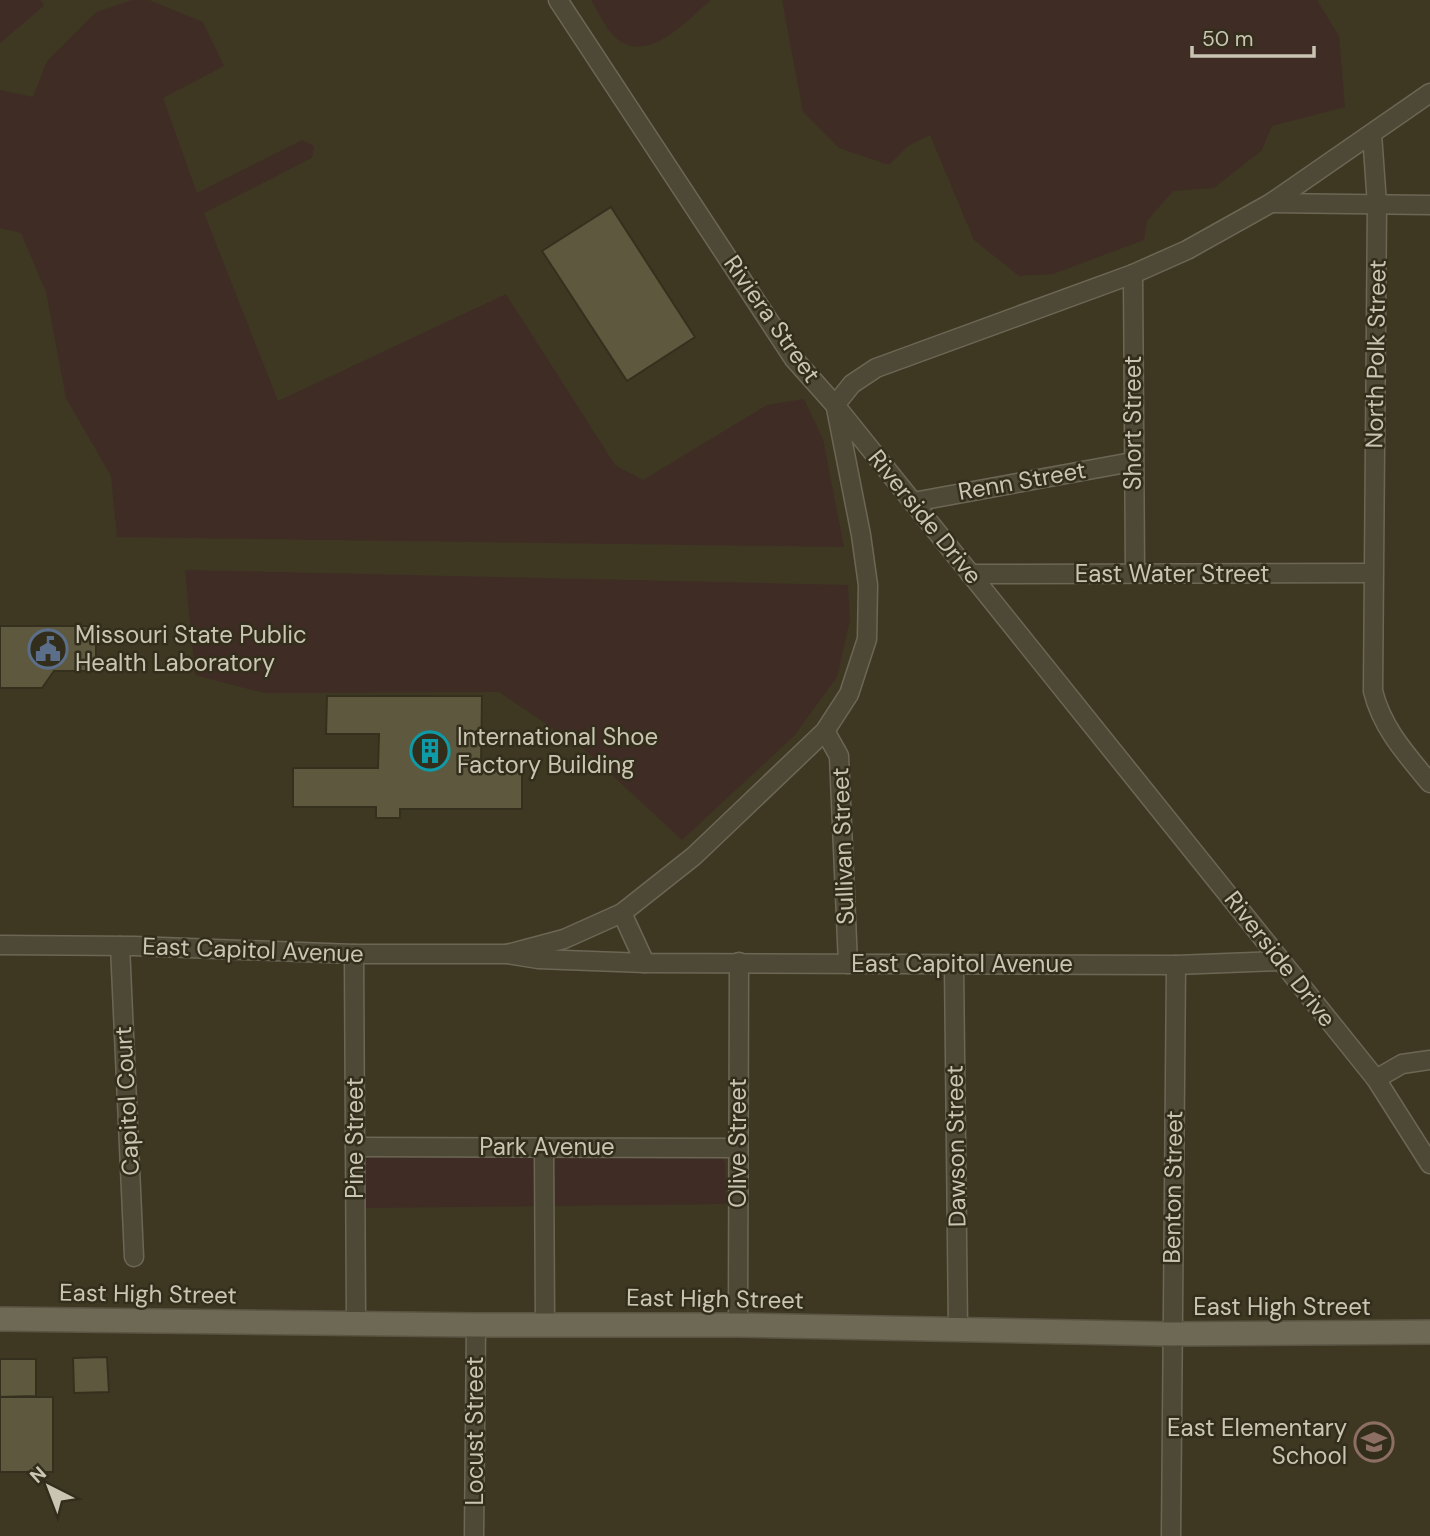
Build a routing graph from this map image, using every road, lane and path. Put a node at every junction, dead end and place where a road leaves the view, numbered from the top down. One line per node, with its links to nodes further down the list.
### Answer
1 (558, 0): 8 (street, Riviera Street)
2 (1430, 93): 3 (street)
3 (1372, 134): 4 (street); 5 (street, North Polk Street)
4 (1271, 204): 5 (street); 7 (street)
5 (1377, 204): 6 (street); 12 (street, North Polk Street)
6 (1430, 205)
7 (1133, 274): 8 (street); 9 (street, Short Street)
8 (835, 405): 10 (street, Riverside Drive); 14 (street, Riviera Street)
9 (1132, 462): 10 (street, Renn Street); 11 (street, Short Street)
10 (913, 502): 13 (street, Riverside Drive)
11 (1135, 573): 12 (street, East Water Street); 13 (street, East Water Street)
12 (1373, 573): 15 (street, North Polk Street)
13 (970, 574): 21 (street, Riverside Drive)
14 (825, 732): 16 (street, Riviera Street); 24 (street, Sullivan Street)
15 (1430, 783)
16 (622, 913): 20 (street, East Capitol Avenue); 22 (street)
17 (0, 945): 18 (street, East Capitol Avenue)
18 (120, 946): 19 (street, East Capitol Avenue); 33 (street, Capitol Court)
19 (355, 954): 20 (street, East Capitol Avenue); 29 (street, Pine Street)
20 (507, 954): 22 (street, East Capitol Avenue)
21 (1280, 961): 26 (street, East Capitol Avenue); 28 (street, Riverside Drive)
22 (645, 962): 23 (street, East Capitol Avenue)
23 (739, 962): 24 (street, East Capitol Avenue); 31 (street, Olive Street)
24 (848, 964): 25 (street, East Capitol Avenue)
25 (954, 964): 26 (street, East Capitol Avenue); 39 (street, Dawson Street)
26 (1176, 965): 41 (street, Benton Street)
27 (1430, 1060): 28 (street)
28 (1376, 1079): 32 (street, Riverside Drive)
29 (355, 1147): 30 (street, Park Avenue); 35 (street, Pine Street)
30 (544, 1147): 31 (street, Park Avenue); 36 (street)
31 (738, 1148): 38 (street, Olive Street)
32 (1430, 1164)
33 (134, 1257)
34 (0, 1319): 35 (main road, East High Street)
35 (356, 1322): 37 (main road, East High Street)
36 (545, 1324): 37 (main road, East High Street); 38 (main road, East High Street)
37 (476, 1325): 42 (street, Locust Street)
38 (738, 1325): 39 (main road, East High Street)
39 (958, 1329): 41 (main road, East High Street)
40 (1430, 1332): 41 (main road, East High Street)
41 (1171, 1334): 43 (street, Benton Street)
42 (474, 1536)
43 (1171, 1536)

